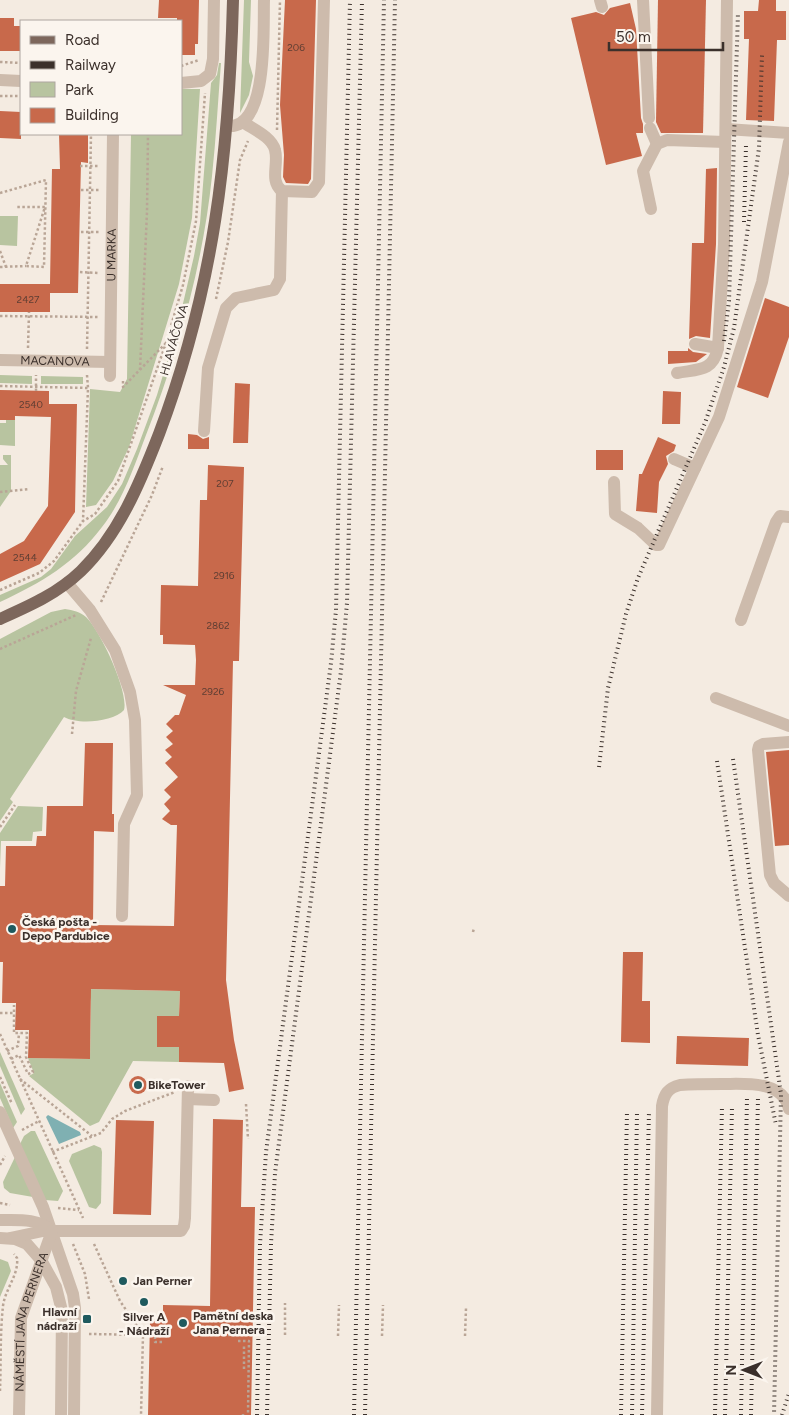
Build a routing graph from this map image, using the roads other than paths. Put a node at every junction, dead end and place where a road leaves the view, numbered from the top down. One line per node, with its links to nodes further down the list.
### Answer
1 (214, 0): 9 (street)
2 (234, 0): 11 (main road, HLAVÁČOVA)
3 (264, 0): 10 (street)
4 (324, 0): 18 (street)
5 (644, 0): 17 (street)
6 (727, 0): 12 (street)
7 (0, 80): 8 (street)
8 (20, 80)
9 (182, 83)
10 (243, 122): 11 (street); 18 (street)
11 (228, 126): 32 (main road, HLAVÁČOVA)
12 (726, 129): 13 (street); 15 (street)
13 (789, 133)
14 (113, 135): 24 (street, U MARKA)
15 (725, 142): 17 (street); 21 (street)
16 (789, 142): 22 (street)
17 (657, 144): 19 (street)
18 (282, 191): 27 (street)
19 (650, 209)
20 (695, 344): 21 (street)
21 (717, 351): 22 (street); 25 (street)
22 (738, 359): 29 (street)
23 (0, 360): 24 (street, MACANOVA)
24 (110, 362): 26 (street, U MARKA)
25 (677, 373)
26 (110, 376)
27 (204, 431)
28 (674, 459): 29 (street)
29 (695, 468): 30 (street)
30 (614, 482)
31 (789, 517): 34 (street)
32 (67, 584): 33 (main road, HLAVÁČOVA); 39 (street)
33 (0, 619)
34 (741, 620)
35 (716, 698): 36 (street)
36 (789, 726)
37 (789, 742): 38 (street)
38 (789, 896)
39 (122, 916)
40 (214, 1100): 44 (street)
41 (789, 1109): 50 (street)
42 (0, 1112): 44 (street, NÁMĚSTÍ JANA PERNERA)
43 (0, 1220): 44 (street)
44 (52, 1231): 45 (street); 46 (street, NÁMĚSTÍ JANA PERNERA); 49 (street, NÁMĚSTÍ JANA PERNERA)
45 (4, 1238): 46 (street)
46 (41, 1260): 47 (street, NÁMĚSTÍ JANA PERNERA); 48 (street)
47 (18, 1415)
48 (61, 1415)
49 (74, 1415)
50 (657, 1415)

